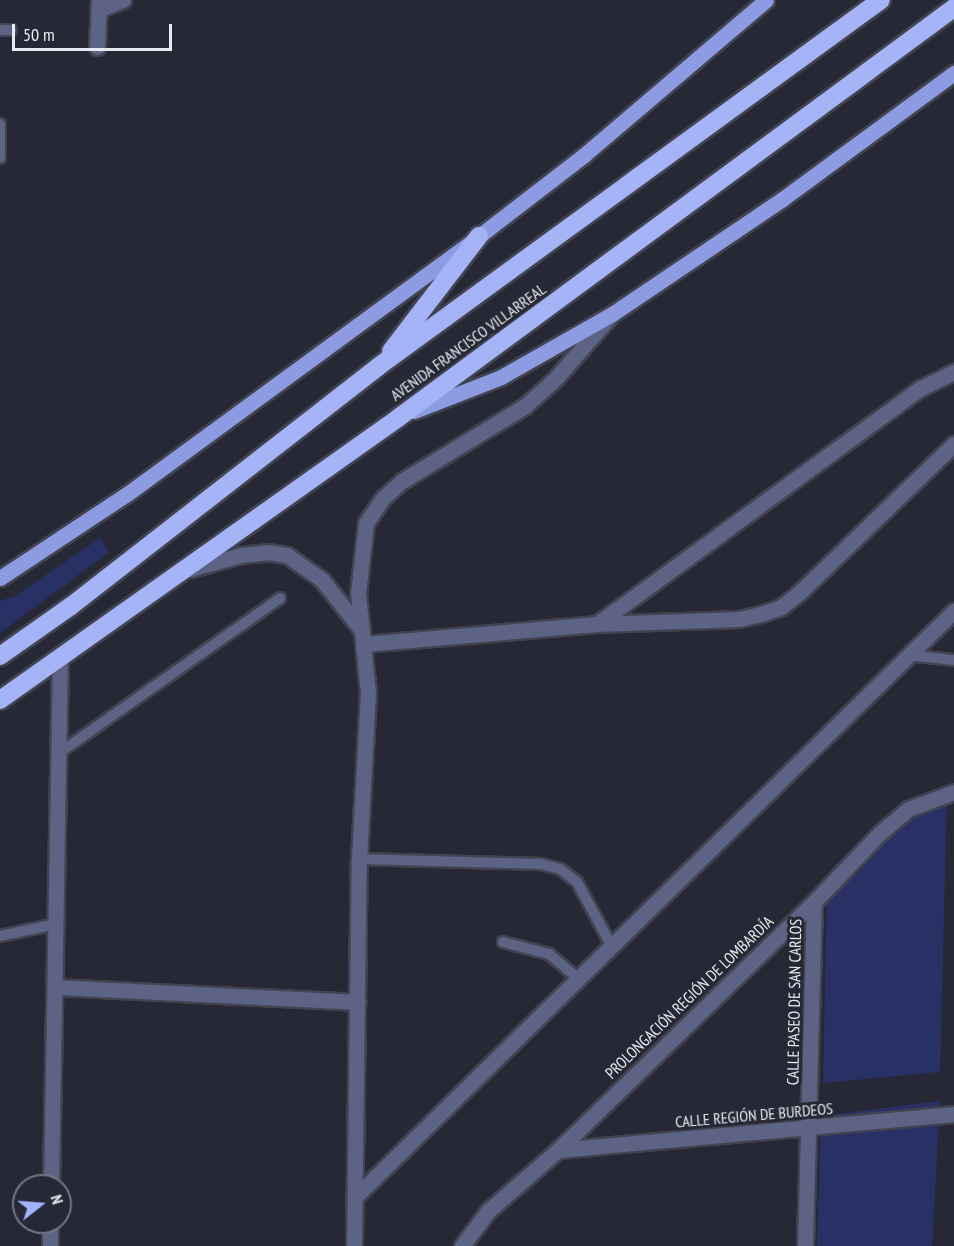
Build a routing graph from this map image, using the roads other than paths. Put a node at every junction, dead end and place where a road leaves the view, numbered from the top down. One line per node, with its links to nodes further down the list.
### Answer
1 (123, 0): 4 (street)
2 (766, 0): 10 (main road)
3 (881, 0): 12 (highway, AVENIDA FRANCISCO VILLARREAL)
4 (99, 5): 6 (street)
5 (954, 8): 14 (highway, AVENIDA FRANCISCO VILLARREAL)
6 (97, 47)
7 (954, 73): 11 (main road)
8 (0, 124): 9 (lane)
9 (0, 158)
10 (479, 236): 12 (highway); 17 (main road)
11 (612, 314): 14 (main road); 21 (street)
12 (379, 366): 25 (highway, AVENIDA FRANCISCO VILLARREAL)
13 (954, 372): 20 (street)
14 (398, 418): 16 (highway, AVENIDA FRANCISCO VILLARREAL)
15 (954, 444): 20 (street)
16 (183, 571): 21 (street); 23 (highway, AVENIDA FRANCISCO VILLARREAL)
17 (0, 579)
18 (280, 598): 28 (lane)
19 (954, 611): 24 (street)
20 (597, 624): 22 (street)
21 (360, 628): 22 (street)
22 (364, 644): 30 (street)
23 (60, 655): 27 (highway, AVENIDA FRANCISCO VILLARREAL); 28 (street)
24 (908, 655): 26 (lane); 35 (street)
25 (0, 656)
26 (954, 660)
27 (0, 700)
28 (59, 753): 32 (street)
29 (954, 792): 31 (street, PROLONGACIÓN REGIÓN DE LOMBARDÍA)
30 (359, 859): 35 (lane); 38 (street)
31 (814, 902): 40 (street, CALLE PASEO DE SAN CARLOS); 41 (street, PROLONGACIÓN REGIÓN DE LOMBARDÍA)
32 (56, 924): 33 (lane); 37 (street)
33 (0, 936)
34 (503, 942): 36 (lane)
35 (611, 945): 36 (street)
36 (578, 978): 43 (street)
37 (54, 987): 38 (street); 42 (street)
38 (358, 1002): 43 (street)
39 (954, 1114): 40 (street, CALLE REGIÓN DE BURDEOS)
40 (810, 1128): 41 (street, CALLE REGIÓN DE BURDEOS); 46 (street, CALLE PASEO DE SAN CARLOS)
41 (558, 1150): 45 (street, PROLONGACIÓN REGIÓN DE LOMBARDÍA)
42 (51, 1174)
43 (356, 1196): 44 (street)
44 (354, 1246)
45 (462, 1246)
46 (805, 1246)

